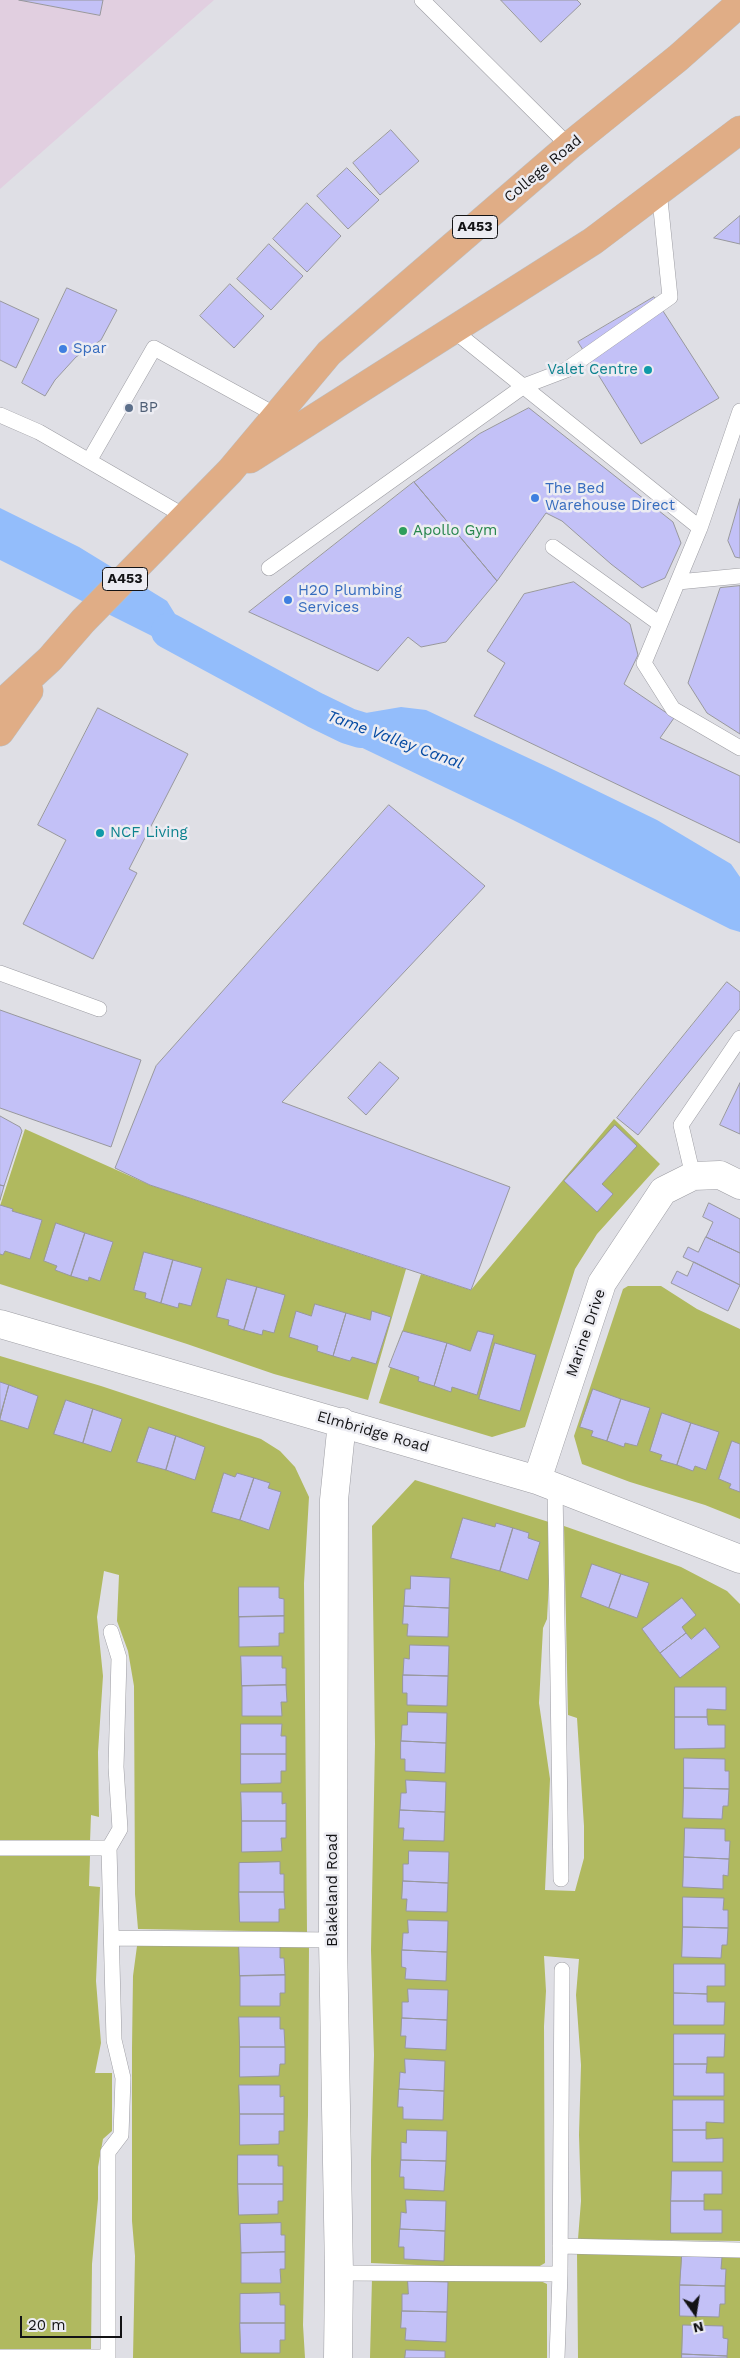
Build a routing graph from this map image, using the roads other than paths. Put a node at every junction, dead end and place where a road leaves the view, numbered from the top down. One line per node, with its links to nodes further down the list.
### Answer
1 (422, 0): 6 (lane)
2 (740, 3): 4 (main road, College Road / A453)
3 (740, 15): 4 (main road)
4 (678, 58): 6 (main road, College Road / A453)
5 (740, 130): 7 (main road, College Road / A453)
6 (569, 146): 12 (main road, College Road / A453)
7 (659, 190): 8 (main road, College Road / A453); 9 (lane)
8 (453, 330): 9 (lane); 14 (main road, College Road / A453)
9 (524, 386): 16 (lane); 18 (lane)
10 (740, 411): 16 (lane)
11 (0, 415): 13 (lane)
12 (276, 415): 13 (lane); 14 (main road, College Road / A453)
13 (89, 461): 15 (lane)
14 (230, 471): 15 (main road, College Road / A453)
15 (186, 517): 22 (main road, College Road / A453)
16 (700, 528): 20 (lane)
17 (553, 546): 21 (lane)
18 (269, 568)
19 (740, 576): 20 (lane)
20 (678, 582): 21 (lane)
21 (660, 624): 25 (lane)
22 (50, 659): 23 (main road, A453); 24 (main road, A453)
23 (0, 705)
24 (0, 732)
25 (740, 748)
26 (0, 974): 27 (lane)
27 (99, 1009)
28 (740, 1038): 29 (lane)
29 (693, 1176): 30 (street, Marine Drive); 33 (street, Marine Drive)
30 (740, 1185)
31 (0, 1324): 32 (street, Elmbridge Road)
32 (342, 1422): 33 (street, Elmbridge Road); 40 (street, Blakeland Road)
33 (546, 1483): 34 (street, Elmbridge Road); 38 (lane)
34 (740, 1559)
35 (111, 1632): 37 (lane)
36 (0, 1848): 37 (lane)
37 (109, 1848): 39 (lane)
38 (561, 1879)
39 (112, 1938): 40 (lane); 47 (lane)
40 (332, 1940): 44 (street, Blakeland Road)
41 (562, 1970): 42 (lane)
42 (560, 2246): 43 (lane); 45 (lane)
43 (740, 2250)
44 (339, 2273): 45 (lane); 48 (street, Blakeland Road)
45 (560, 2274): 49 (lane)
46 (0, 2357): 47 (lane)
47 (108, 2358)
48 (338, 2358)
49 (557, 2358)

